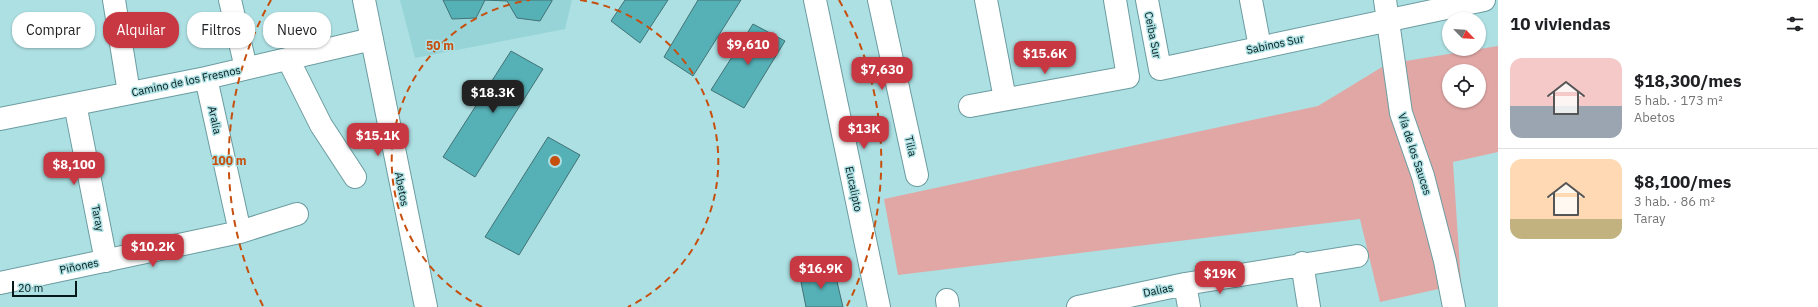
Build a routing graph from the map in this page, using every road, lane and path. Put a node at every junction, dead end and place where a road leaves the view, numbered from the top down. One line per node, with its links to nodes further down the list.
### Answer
1 (114, 0): 18 (street)
2 (230, 0): 15 (street)
3 (364, 0): 12 (street, Abetos)
4 (815, 0): 33 (street, Eucalipto)
5 (879, 0): 23 (street, Tilia)
6 (986, 0): 19 (street)
7 (1115, 0): 19 (street)
8 (1146, 0): 16 (street, Ceiba Sur)
9 (1251, 0): 13 (street)
10 (1484, 0): 11 (street)
11 (1387, 10): 13 (street, Sabinos Sur); 37 (street, Vía de los Sauces)
12 (372, 39): 14 (street, Camino de los Fresnos); 32 (street, Abetos)
13 (1260, 47): 16 (street, Sabinos Sur)
14 (288, 59): 15 (street, Camino de los Fresnos); 24 (street)
15 (246, 68): 17 (street, Camino de los Fresnos)
16 (1160, 69)
17 (206, 78): 18 (street, Camino de los Fresnos); 26 (street, Aralia)
18 (129, 93): 20 (street, Camino de los Fresnos)
19 (1004, 98): 21 (street)
20 (75, 104): 22 (street, Camino de los Fresnos); 28 (street, Taray)
21 (970, 106)
22 (0, 118)
23 (917, 175)
24 (355, 177)
25 (297, 214): 26 (street, Piñones)
26 (240, 232): 28 (street, Piñones)
27 (1356, 256): 29 (street, Dalias)
28 (106, 260): 30 (street, Piñones)
29 (1302, 263): 31 (street, Dalias); 36 (street)
30 (0, 283)
31 (1185, 284): 34 (street, Dalias); 35 (street)
32 (426, 307)
33 (879, 307)
34 (1078, 307)
35 (1189, 307)
36 (1309, 307)
37 (1454, 307)

